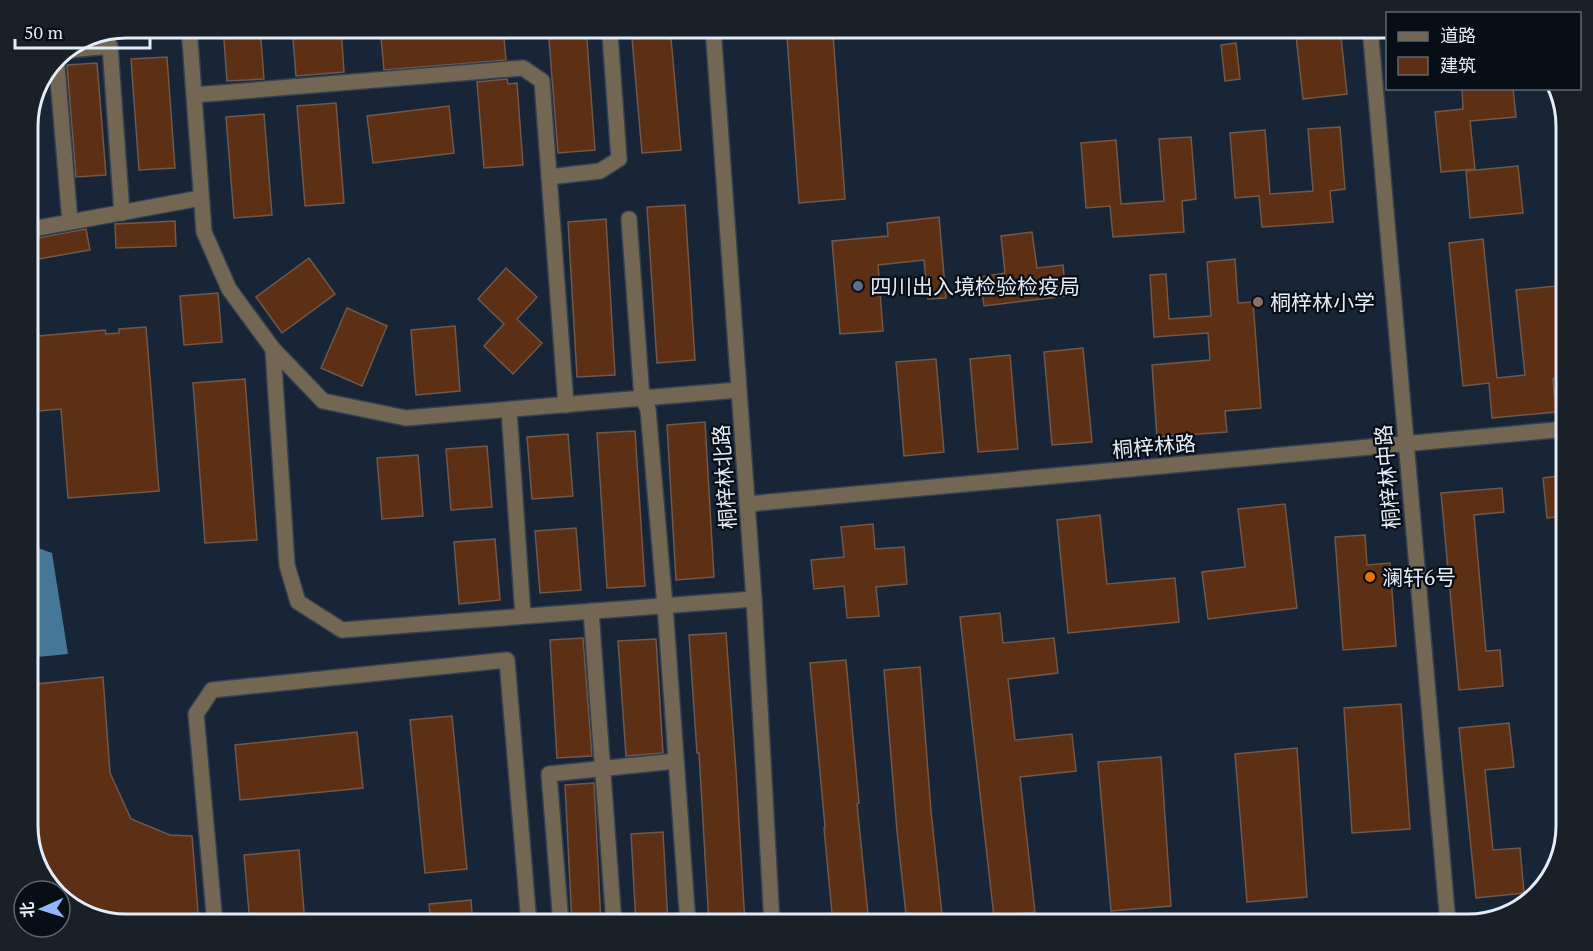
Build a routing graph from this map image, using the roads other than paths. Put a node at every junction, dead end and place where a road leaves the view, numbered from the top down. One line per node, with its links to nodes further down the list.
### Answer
1 (190, 38): 7 (street)
2 (610, 38): 8 (street)
3 (714, 38): 15 (street, 桐梓林北路)
4 (1371, 38): 20 (street, 桐梓林中路)
5 (83, 49): 10 (street)
6 (57, 70): 12 (street)
7 (194, 95): 8 (street); 9 (street)
8 (549, 177): 17 (street)
9 (201, 198): 10 (street); 14 (street)
10 (122, 213): 12 (street)
11 (629, 219): 16 (street)
12 (70, 222): 13 (street)
13 (38, 228)
14 (273, 350): 18 (street); 25 (street)
15 (738, 390): 16 (street); 21 (street, 桐梓林北路)
16 (642, 398): 17 (street); 23 (street)
17 (566, 405): 18 (street)
18 (509, 410): 25 (street)
19 (1555, 430): 20 (street, 桐梓林路)
20 (1405, 444): 21 (street, 桐梓林路); 34 (street, 桐梓林中路)
21 (747, 504): 22 (street, 桐梓林北路)
22 (754, 599): 23 (street); 33 (street, 桐梓林北路)
23 (665, 606): 24 (street); 26 (street)
24 (591, 611): 25 (street); 27 (street)
25 (523, 616)
26 (676, 761): 27 (street); 32 (street)
27 (603, 768): 30 (street); 31 (street)
28 (214, 914): 29 (street)
29 (528, 914)
30 (560, 914)
31 (613, 914)
32 (687, 914)
33 (771, 914)
34 (1447, 914)

